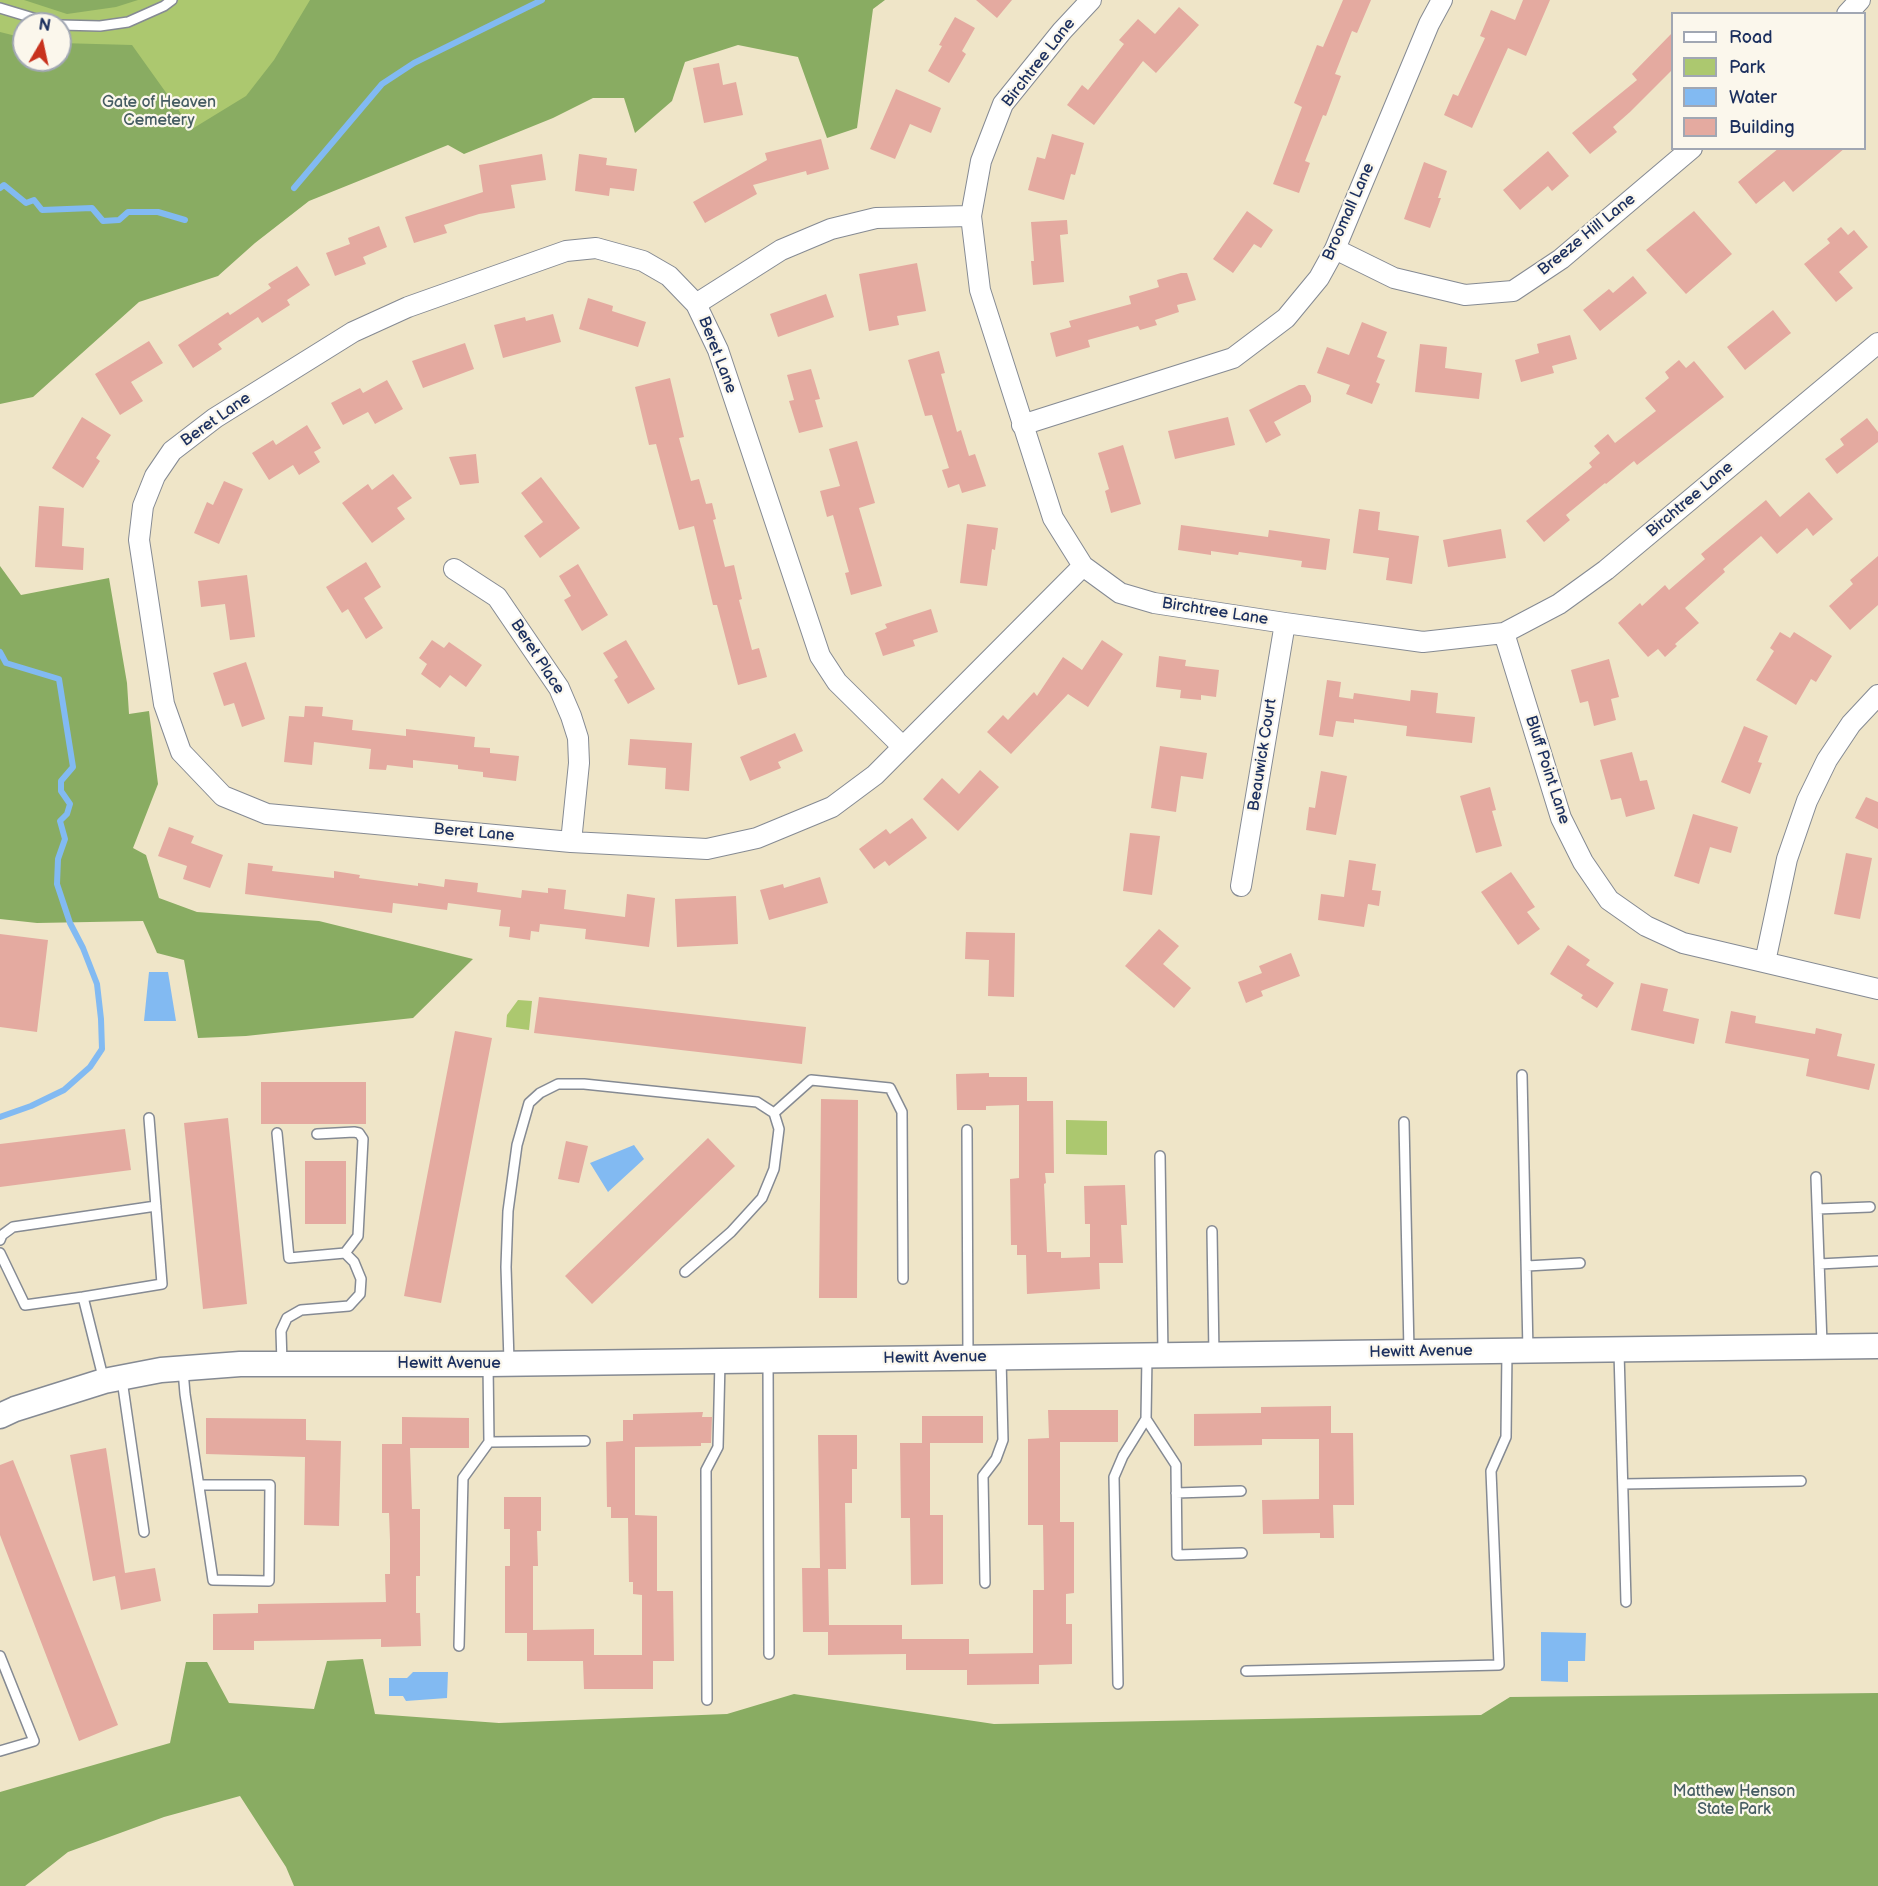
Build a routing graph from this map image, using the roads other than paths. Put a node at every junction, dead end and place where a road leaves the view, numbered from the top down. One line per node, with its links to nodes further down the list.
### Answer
1 (172, 0): 6 (lane)
2 (1091, 0): 8 (street, Birchtree Lane)
3 (1442, 0): 9 (street, Broomall Lane)
4 (1860, 0): 5 (street)
5 (1849, 12)
6 (72, 25)
7 (1690, 150): 9 (street, Breeze Hill Lane)
8 (970, 216): 10 (street); 12 (street, Birchtree Lane)
9 (1335, 249): 12 (street, Broomall Lane)
10 (696, 304): 18 (street, Beret Lane); 19 (street, Beret Lane)
11 (1878, 343): 16 (street, Birchtree Lane)
12 (1022, 425): 13 (street, Birchtree Lane)
13 (1083, 566): 15 (street, Birchtree Lane); 18 (street, Beret Lane)
14 (454, 569): 19 (street, Beret Place)
15 (1285, 623): 16 (street, Birchtree Lane); 20 (street, Beauwick Court)
16 (1504, 633): 21 (street, Bluff Point Lane)
17 (1878, 694): 21 (street)
18 (902, 747): 19 (street, Beret Lane)
19 (571, 842)
20 (1241, 886)
21 (1765, 962): 22 (street, Bluff Point Lane)
22 (1878, 989)
23 (1522, 1075): 42 (lane)
24 (774, 1113): 43 (lane); 44 (lane); 58 (lane)
25 (149, 1118): 32 (lane)
26 (1404, 1122): 50 (lane)
27 (967, 1130): 54 (lane)
28 (276, 1133): 37 (lane)
29 (317, 1134): 37 (lane)
30 (1160, 1156): 51 (lane)
31 (1816, 1177): 34 (lane)
32 (156, 1206): 36 (lane); 45 (lane)
33 (1870, 1207): 34 (lane)
34 (1818, 1209): 41 (lane)
35 (1212, 1231): 52 (lane)
36 (0, 1240)
37 (345, 1252): 57 (lane)
38 (0, 1253): 45 (lane)
39 (1878, 1262): 41 (lane)
40 (1580, 1263): 42 (lane)
41 (1819, 1264): 47 (lane)
42 (1527, 1266): 49 (lane)
43 (685, 1272)
44 (903, 1280)
45 (83, 1297): 60 (lane)
46 (1878, 1346): 47 (street, Hewitt Avenue)
47 (1822, 1347): 48 (street, Hewitt Avenue)
48 (1619, 1349): 49 (street, Hewitt Avenue); 66 (lane)
49 (1518, 1351): 50 (street, Hewitt Avenue); 77 (lane)
50 (1408, 1352): 52 (street, Hewitt Avenue)
51 (1155, 1355): 52 (street, Hewitt Avenue); 53 (street, Hewitt Avenue); 62 (lane)
52 (1215, 1355)
53 (1001, 1357): 54 (street, Hewitt Avenue); 72 (lane)
54 (968, 1358): 55 (street, Hewitt Avenue)
55 (768, 1360): 56 (street, Hewitt Avenue); 75 (lane)
56 (720, 1361): 58 (street, Hewitt Avenue); 79 (lane)
57 (282, 1363): 58 (street, Hewitt Avenue); 59 (street, Hewitt Avenue)
58 (499, 1364): 64 (lane)
59 (182, 1368): 60 (street, Hewitt Avenue); 67 (lane)
60 (113, 1379): 61 (street, Hewitt Avenue); 70 (lane)
61 (0, 1416)
62 (1146, 1419): 69 (lane); 78 (lane)
63 (585, 1441): 64 (lane)
64 (489, 1442): 74 (lane)
65 (1801, 1481): 66 (lane)
66 (1623, 1484): 73 (lane)
67 (199, 1485): 67 (lane)
68 (1241, 1491): 69 (lane)
69 (1176, 1493): 71 (lane)
70 (144, 1532)
71 (1242, 1553)
72 (985, 1583)
73 (1626, 1602)
74 (459, 1647)
75 (770, 1654)
76 (0, 1656): 80 (lane)
77 (1246, 1671)
78 (1118, 1684)
79 (707, 1700)
80 (0, 1751)

